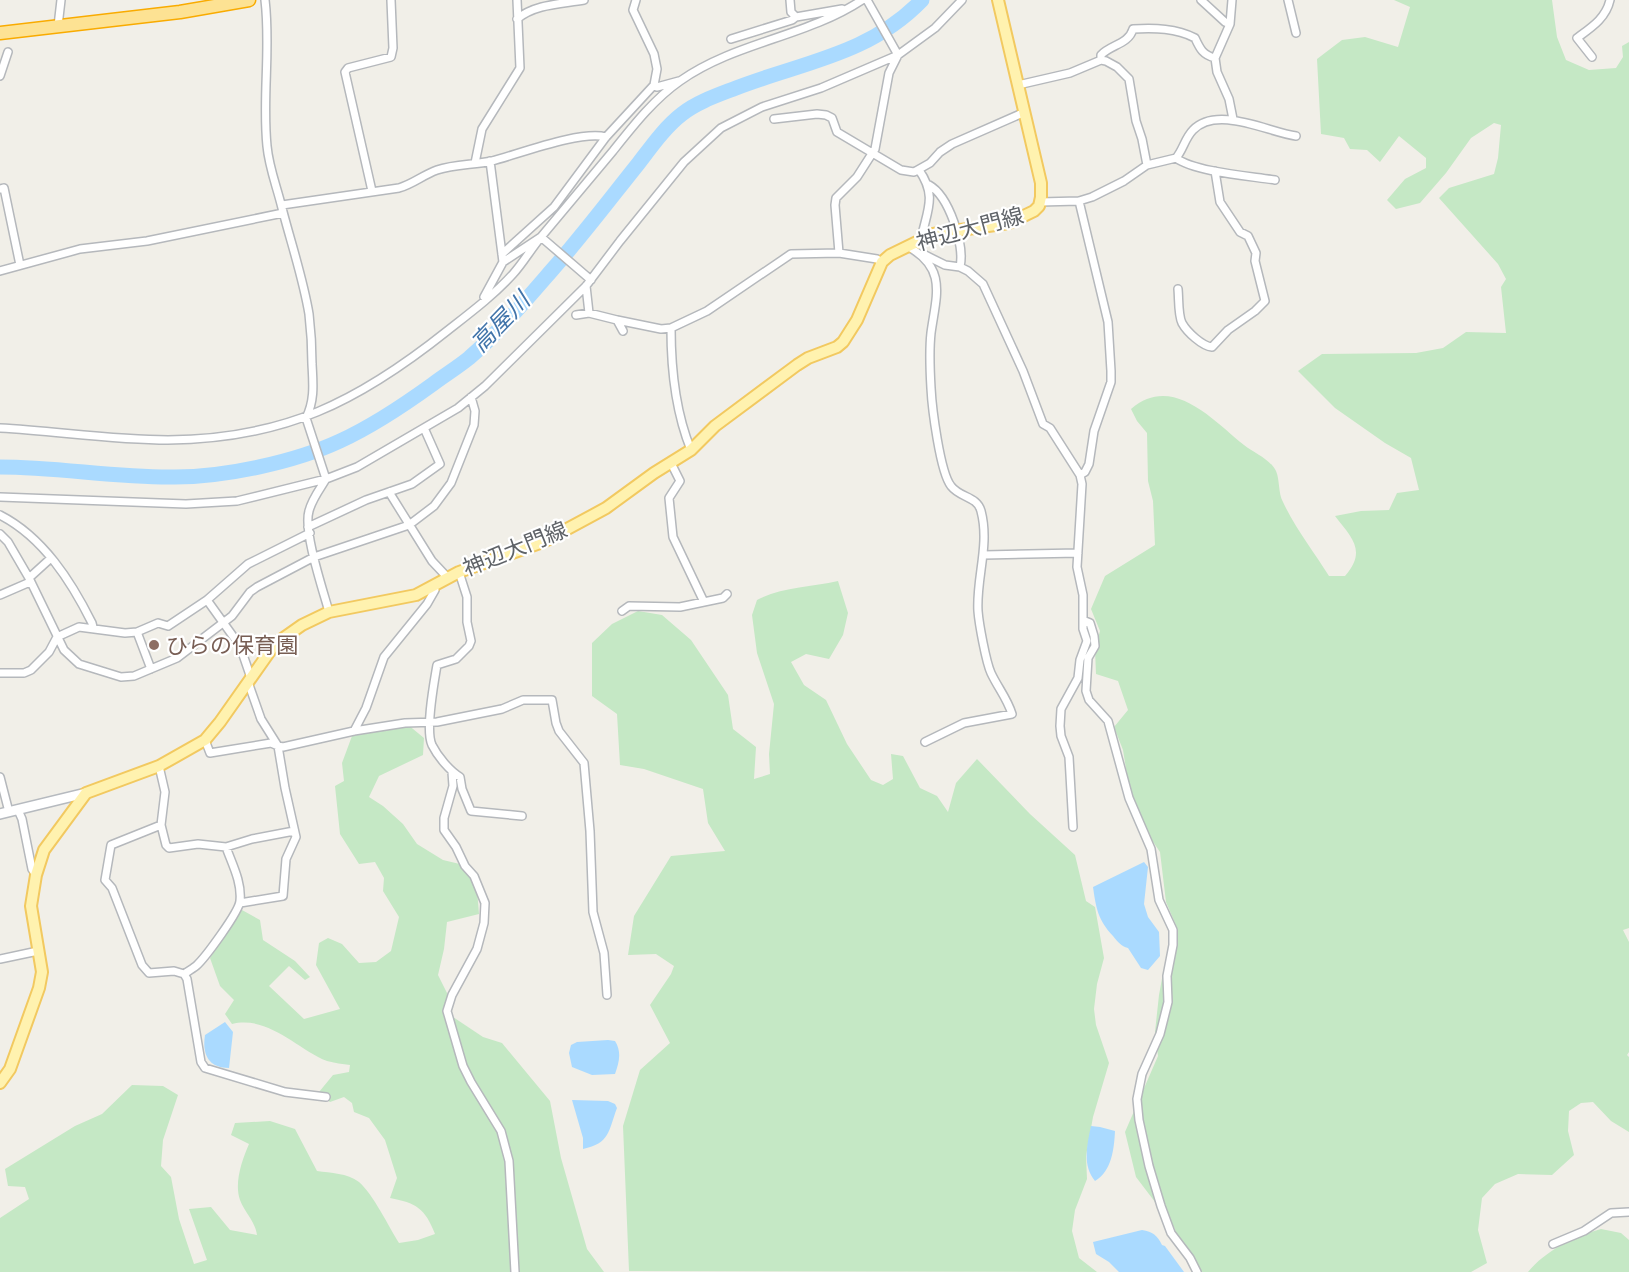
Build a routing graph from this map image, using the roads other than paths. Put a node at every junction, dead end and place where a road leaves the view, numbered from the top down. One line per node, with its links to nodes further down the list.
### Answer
1 (60, 0): 21 (street)
2 (249, 0): 21 (highway)
3 (265, 0): 52 (street)
4 (391, 0): 49 (street)
5 (517, 0): 19 (street)
6 (584, 0): 19 (street)
7 (636, 0): 32 (street)
8 (790, 0): 18 (street)
9 (861, 0): 17 (street)
10 (867, 0): 26 (street)
11 (962, 0): 26 (street)
12 (998, 0): 33 (main road, 神辺大門線)
13 (1201, 0): 20 (street)
14 (1232, 0): 20 (street)
15 (1288, 0): 23 (street)
16 (1610, 0): 27 (street)
17 (848, 9): 18 (street); 31 (street)
18 (796, 17): 24 (street)
19 (517, 19): 42 (street)
20 (1230, 24): 28 (street)
21 (58, 26): 22 (highway)
22 (0, 33)
23 (1296, 33)
24 (731, 39)
25 (8, 52): 30 (street)
26 (898, 55): 39 (street); 64 (street)
27 (1592, 57)
28 (1215, 58): 29 (street); 36 (street)
29 (1101, 60): 33 (street); 43 (street)
30 (0, 76)
31 (679, 81): 32 (street); 54 (street)
32 (654, 85): 38 (street)
33 (1018, 85): 34 (main road, 神辺大門線)
34 (1025, 112): 44 (street); 51 (main road, 神辺大門線)
35 (774, 119): 39 (street)
36 (1233, 119): 37 (street); 40 (street)
37 (1296, 136)
38 (606, 137): 41 (street); 59 (street)
39 (873, 152): 44 (street); 57 (street)
40 (1176, 158): 43 (street); 45 (street)
41 (490, 161): 42 (street); 59 (street)
42 (475, 163): 49 (street)
43 (1147, 165): 50 (street)
44 (919, 170): 47 (street)
45 (1215, 171): 46 (street); 65 (street)
46 (1275, 180)
47 (929, 185): 53 (street); 55 (street)
48 (0, 189): 61 (street)
49 (372, 191): 52 (street)
50 (1079, 201): 51 (street); 78 (street)
51 (1040, 202): 53 (main road, 神辺大門線)
52 (282, 209): 61 (street); 73 (street)
53 (956, 231): 55 (main road, 神辺大門線); 62 (street)
54 (542, 238): 59 (street); 64 (street); 66 (street)
55 (921, 240): 56 (main road, 神辺大門線)
56 (908, 246): 58 (street); 60 (main road, 神辺大門線)
57 (839, 254): 60 (street); 70 (street)
58 (923, 254): 62 (street); 87 (street)
59 (502, 258): 66 (street)
60 (882, 262): 76 (main road, 神辺大門線)
61 (20, 265): 63 (street)
62 (960, 267): 78 (street)
63 (0, 271)
64 (589, 281): 67 (street); 72 (street)
65 (1178, 290)
66 (482, 302): 73 (street)
67 (589, 313): 68 (street); 69 (street)
68 (576, 315)
69 (617, 320): 70 (street); 71 (street)
70 (671, 328): 76 (street)
71 (623, 331)
72 (471, 397): 75 (street); 83 (street)
73 (307, 419): 74 (street); 79 (street)
74 (0, 428)
75 (424, 428): 79 (street); 80 (street)
76 (691, 450): 77 (main road, 神辺大門線)
77 (671, 463): 90 (main road, 神辺大門線); 97 (street)
78 (1080, 475): 86 (street)
79 (326, 477): 81 (street); 84 (street)
80 (389, 492): 83 (street); 84 (street)
81 (0, 497)
82 (0, 515): 89 (street)
83 (409, 525): 88 (street); 91 (street)
84 (309, 530): 88 (street); 96 (street)
85 (0, 534): 92 (street)
86 (1078, 553): 87 (street); 100 (street)
87 (984, 555): 111 (street)
88 (315, 557): 99 (street); 101 (street)
89 (51, 558): 92 (street); 102 (street)
90 (459, 572): 91 (main road, 神辺大門線); 108 (street)
91 (448, 578): 93 (main road, 神辺大門線)
92 (29, 580): 95 (street); 104 (street)
93 (433, 586): 99 (main road, 神辺大門線); 109 (street)
94 (727, 594): 97 (street)
95 (0, 595)
96 (207, 600): 101 (street); 103 (street)
97 (704, 602): 98 (street)
98 (622, 611)
99 (329, 612): 107 (main road, 神辺大門線)
100 (1084, 621): 120 (street); 134 (street)
101 (223, 623): 105 (street); 107 (street)
102 (93, 627): 103 (street); 104 (street)
103 (136, 632): 105 (street)
104 (57, 638): 105 (street); 106 (street)
105 (151, 669)
106 (0, 673)
107 (250, 680): 110 (main road, 神辺大門線); 112 (street)
108 (431, 722): 109 (street); 114 (street); 128 (street)
109 (354, 730): 112 (street)
110 (205, 740): 112 (street); 113 (main road, 神辺大門線)
111 (925, 742)
112 (278, 746): 121 (street)
113 (159, 766): 116 (main road, 神辺大門線); 119 (street)
114 (452, 772): 118 (street); 133 (street)
115 (0, 777): 117 (street)
116 (86, 793): 117 (street); 123 (main road)
117 (9, 812): 123 (street)
118 (522, 816)
119 (161, 825): 122 (street); 127 (street)
120 (1073, 827)
121 (294, 831): 122 (street); 124 (street)
122 (226, 847): 124 (street)
123 (36, 875): 125 (main road)
124 (240, 903): 127 (street)
125 (38, 951): 126 (street); 129 (main road)
126 (0, 959)
127 (184, 974): 130 (street)
128 (607, 995)
129 (0, 1083)
130 (326, 1097)
131 (1629, 1212): 132 (street)
132 (1553, 1244)
133 (515, 1272)
134 (1197, 1272)

